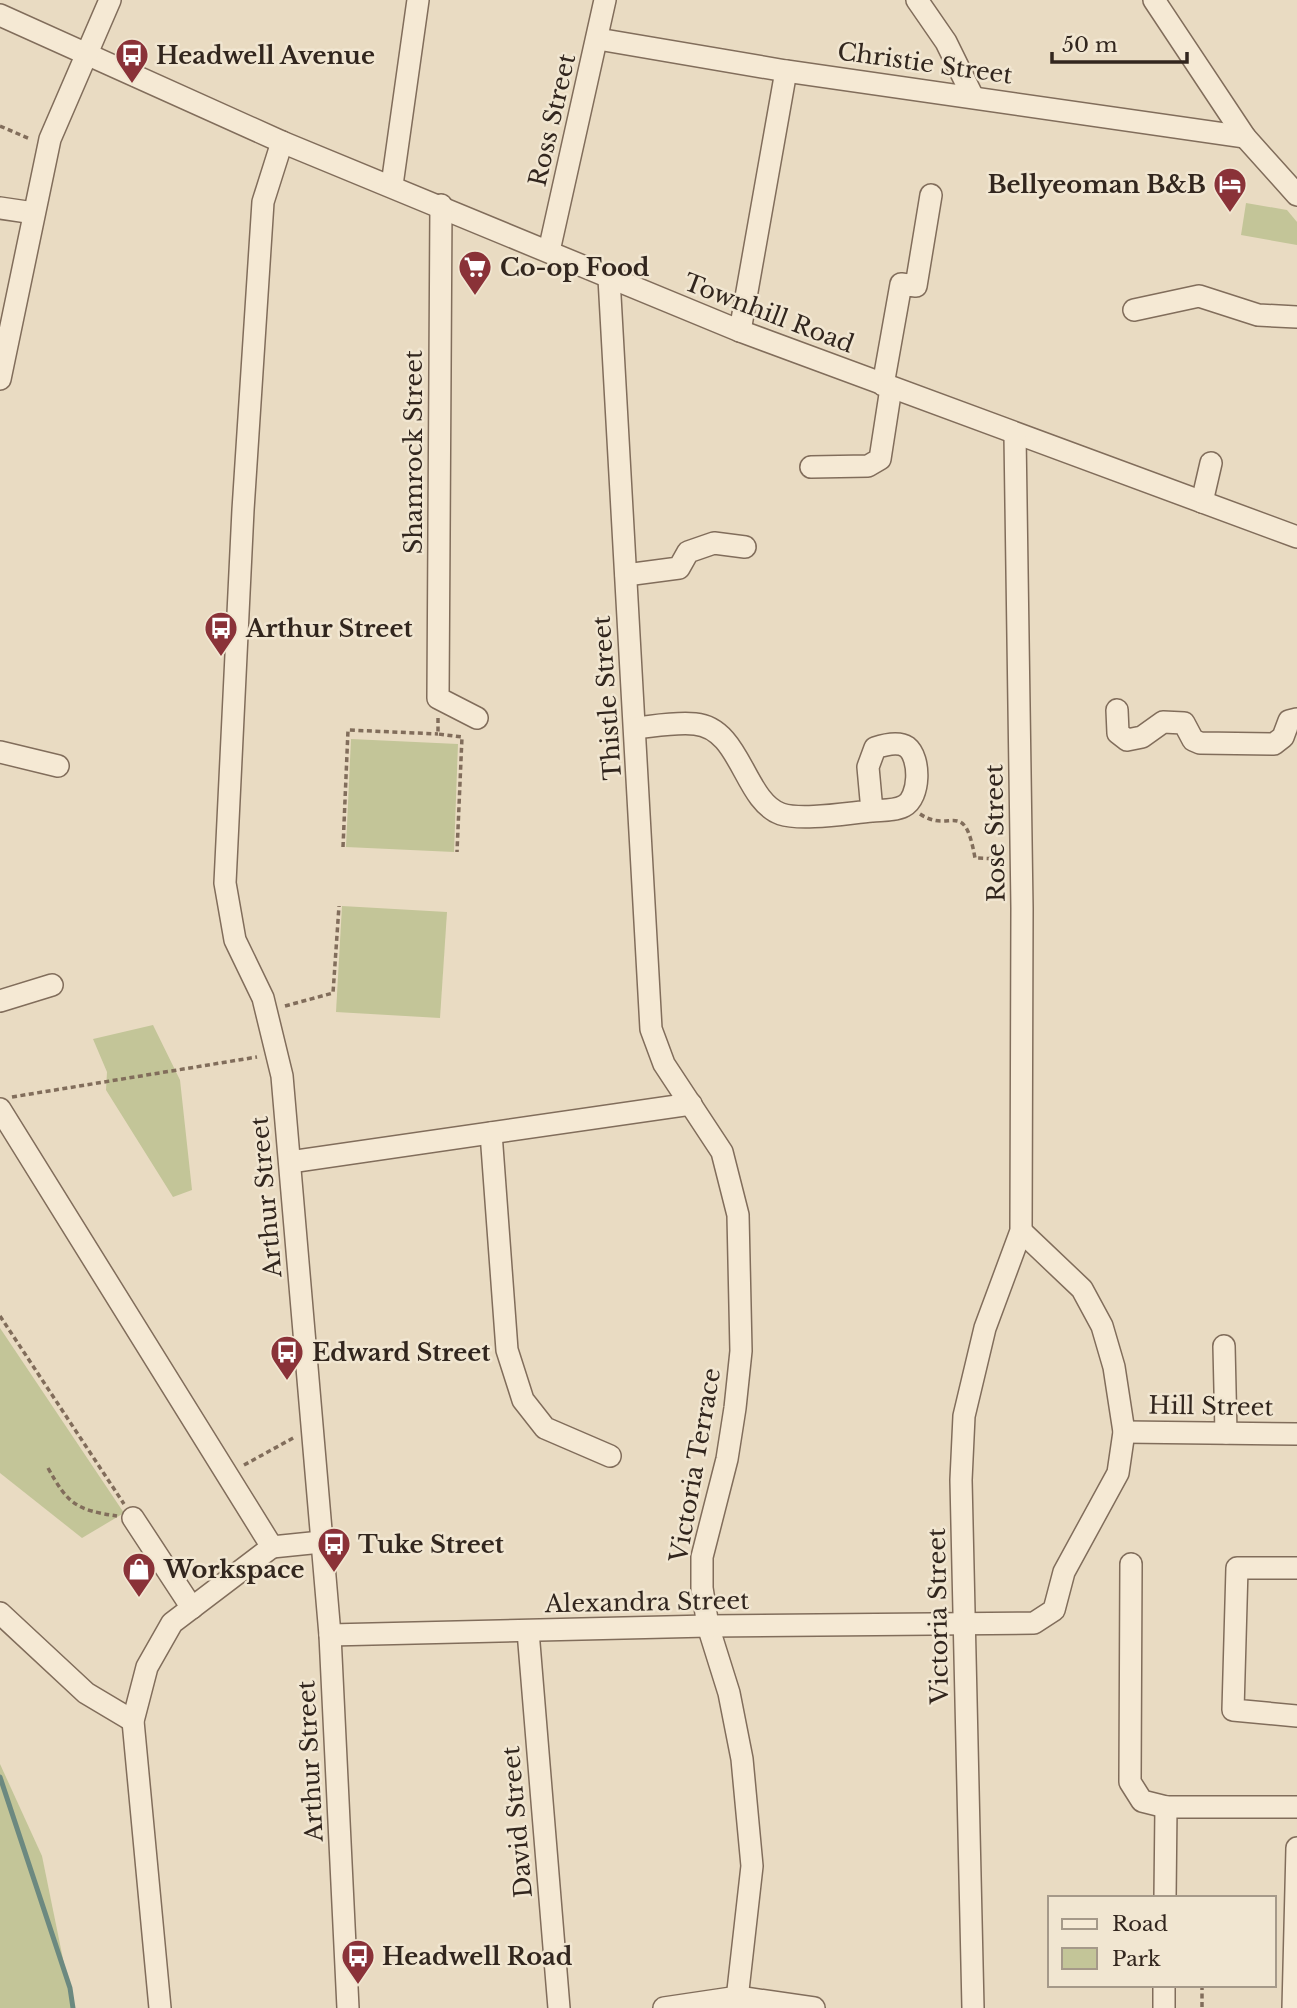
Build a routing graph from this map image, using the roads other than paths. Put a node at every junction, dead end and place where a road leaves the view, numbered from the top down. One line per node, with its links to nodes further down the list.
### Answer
1 (110, 0): 8 (street)
2 (418, 0): 13 (street)
3 (605, 0): 7 (street, Ross Street)
4 (917, 0): 10 (street)
5 (1154, 0): 11 (street)
6 (0, 15): 8 (street, Townhill Road)
7 (598, 39): 9 (street, Christie Street); 19 (street, Ross Street)
8 (87, 52): 12 (street, Townhill Road); 18 (street)
9 (786, 71): 10 (street, Christie Street); 23 (street)
10 (972, 96): 11 (street, Christie Street)
11 (1245, 136): 15 (street)
12 (282, 142): 13 (street, Townhill Road); 45 (street, Arthur Street)
13 (392, 185): 16 (street, Townhill Road)
14 (931, 195): 25 (street)
15 (1297, 195)
16 (441, 205): 19 (street, Townhill Road); 34 (street, Shamrock Street)
17 (0, 208): 18 (street)
18 (34, 213): 24 (street)
19 (549, 251): 20 (street, Townhill Road)
20 (609, 278): 23 (street, Townhill Road); 32 (street, Thistle Street)
21 (1134, 310): 22 (street)
22 (1297, 317)
23 (740, 331): 25 (street, Townhill Road)
24 (0, 379)
25 (887, 387): 26 (street, Townhill Road); 28 (street)
26 (1015, 435): 29 (street, Townhill Road); 46 (street, Rose Street)
27 (1211, 463): 29 (street)
28 (811, 467)
29 (1202, 502): 30 (street, Townhill Road)
30 (1297, 537)
31 (745, 547): 32 (street)
32 (626, 575): 36 (street, Thistle Street)
33 (1117, 709): 35 (street)
34 (477, 718)
35 (1297, 719)
36 (636, 728): 39 (street); 42 (street, Thistle Street)
37 (0, 752): 38 (street)
38 (58, 766)
39 (872, 811): 39 (street)
40 (52, 985): 41 (street)
41 (0, 1001)
42 (691, 1104): 44 (street); 60 (street, Victoria Terrace)
43 (0, 1109): 54 (street)
44 (491, 1133): 45 (street); 51 (street)
45 (290, 1162): 53 (street, Arthur Street)
46 (1021, 1231): 48 (street, Alexandra Street); 59 (street, Victoria Street)
47 (1224, 1346): 49 (street)
48 (1124, 1432): 49 (street, Hill Street); 59 (street, Alexandra Street)
49 (1226, 1433): 50 (street, Hill Street)
50 (1297, 1434)
51 (610, 1457)
52 (133, 1518): 57 (street)
53 (321, 1542): 54 (street); 62 (street, Arthur Street)
54 (272, 1547): 57 (street)
55 (1131, 1564): 65 (street)
56 (1297, 1568): 63 (street)
57 (192, 1608): 64 (street)
58 (0, 1613): 64 (street)
59 (965, 1624): 60 (street, Alexandra Street); 76 (street, Victoria Street)
60 (708, 1626): 61 (street, Alexandra Street); 70 (street, Victoria Terrace)
61 (528, 1631): 62 (street, Alexandra Street); 73 (street, David Street)
62 (330, 1635): 72 (street, Arthur Street)
63 (1297, 1716)
64 (133, 1721): 71 (street)
65 (1166, 1807): 66 (street); 68 (street)
66 (1297, 1807)
67 (1297, 1848): 78 (street)
68 (1165, 1896)
69 (1164, 1987): 77 (street)
70 (737, 2003): 74 (street); 75 (street)
71 (160, 2008)
72 (348, 2008)
73 (559, 2008)
74 (664, 2008)
75 (814, 2008)
76 (973, 2008)
77 (1164, 2008)
78 (1293, 2008)

